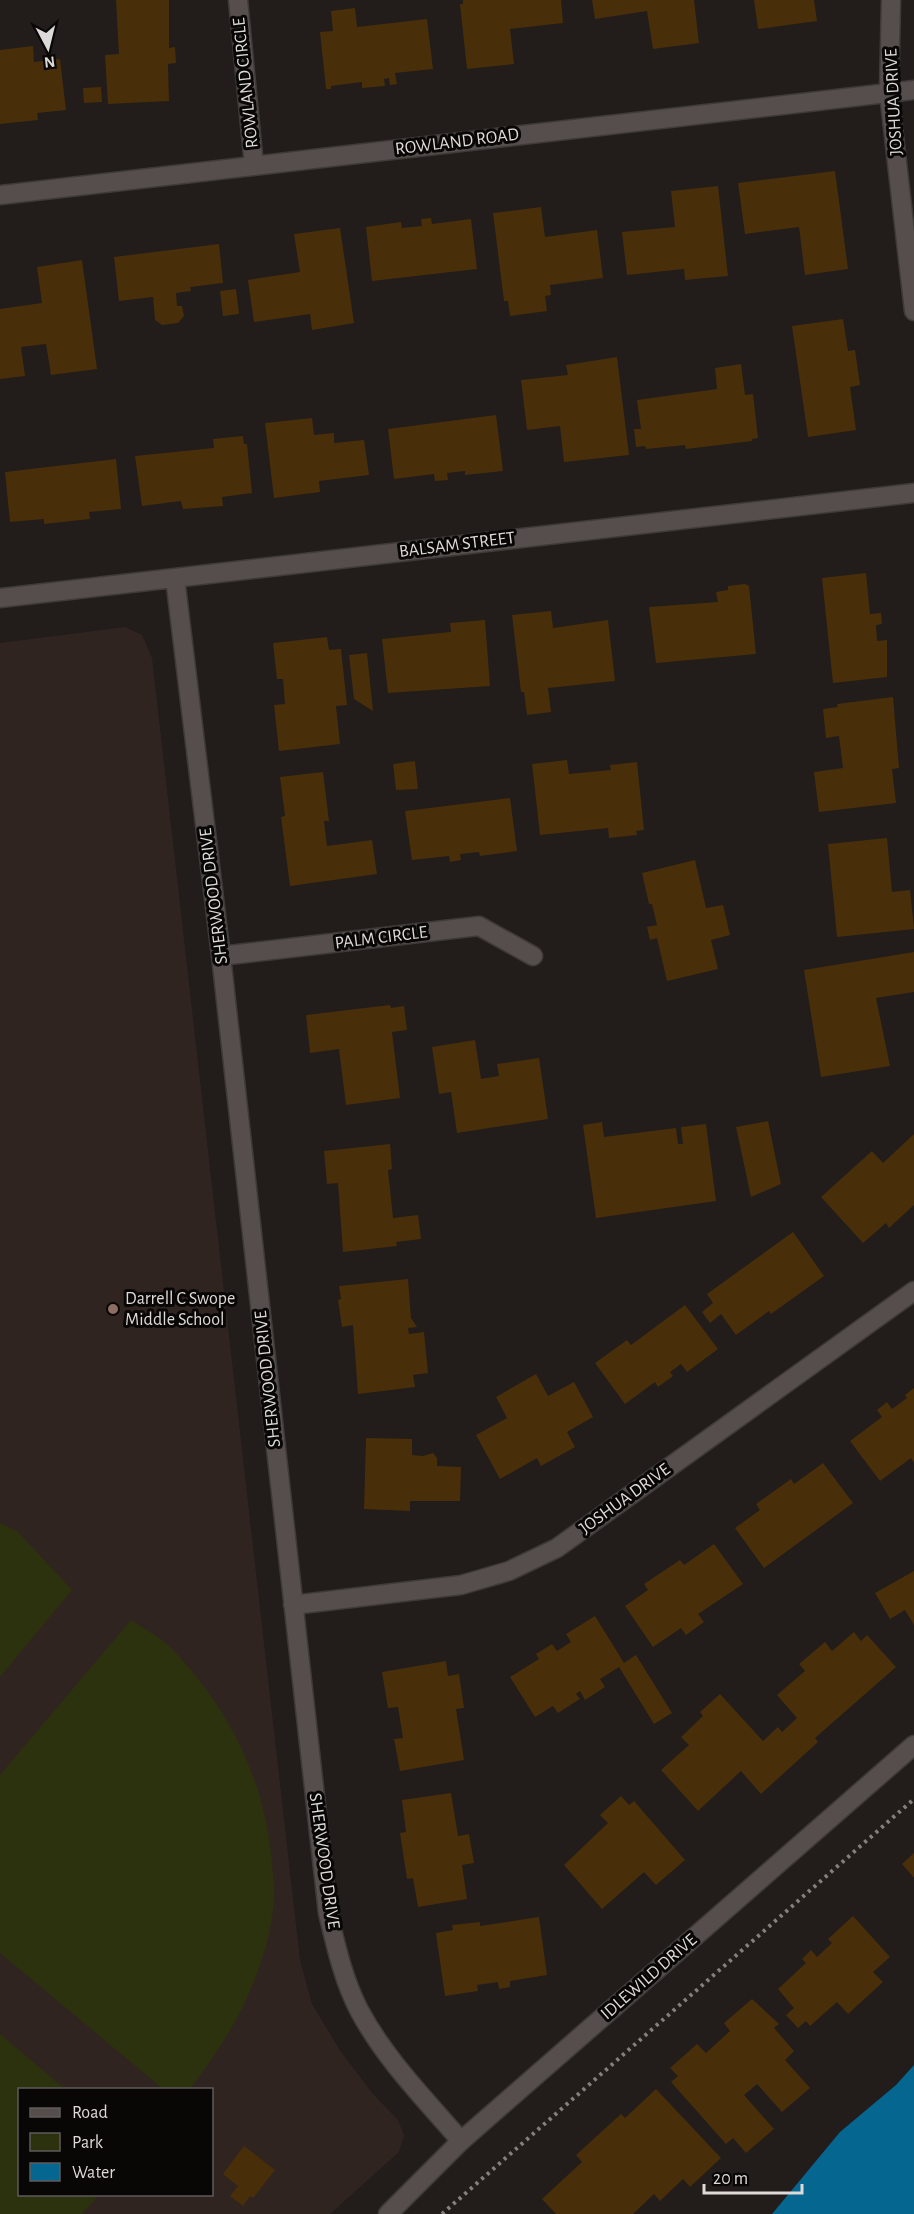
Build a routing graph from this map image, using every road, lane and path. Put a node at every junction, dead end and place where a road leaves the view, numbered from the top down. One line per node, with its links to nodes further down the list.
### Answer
1 (238, 0): 5 (street, ROWLAND CIRCLE)
2 (891, 0): 4 (street, JOSHUA DRIVE)
3 (914, 90): 4 (street, ROWLAND ROAD)
4 (889, 93): 5 (street, ROWLAND ROAD); 7 (street, JOSHUA DRIVE)
5 (254, 166): 6 (street, ROWLAND ROAD)
6 (0, 195)
7 (914, 311)
8 (914, 493): 9 (street, BALSAM STREET)
9 (175, 578): 10 (street, BALSAM STREET); 11 (street, SHERWOOD DRIVE)
10 (0, 598)
11 (221, 956): 12 (street, PALM CIRCLE); 14 (street, SHERWOOD DRIVE)
12 (533, 956)
13 (914, 1291): 14 (street, JOSHUA DRIVE)
14 (293, 1605): 17 (street, SHERWOOD DRIVE)
15 (914, 1745): 17 (street, IDLEWILD DRIVE)
16 (914, 1799): 19 (path)
17 (461, 2141): 18 (street, IDLEWILD DRIVE)
18 (388, 2214)
19 (442, 2214)

